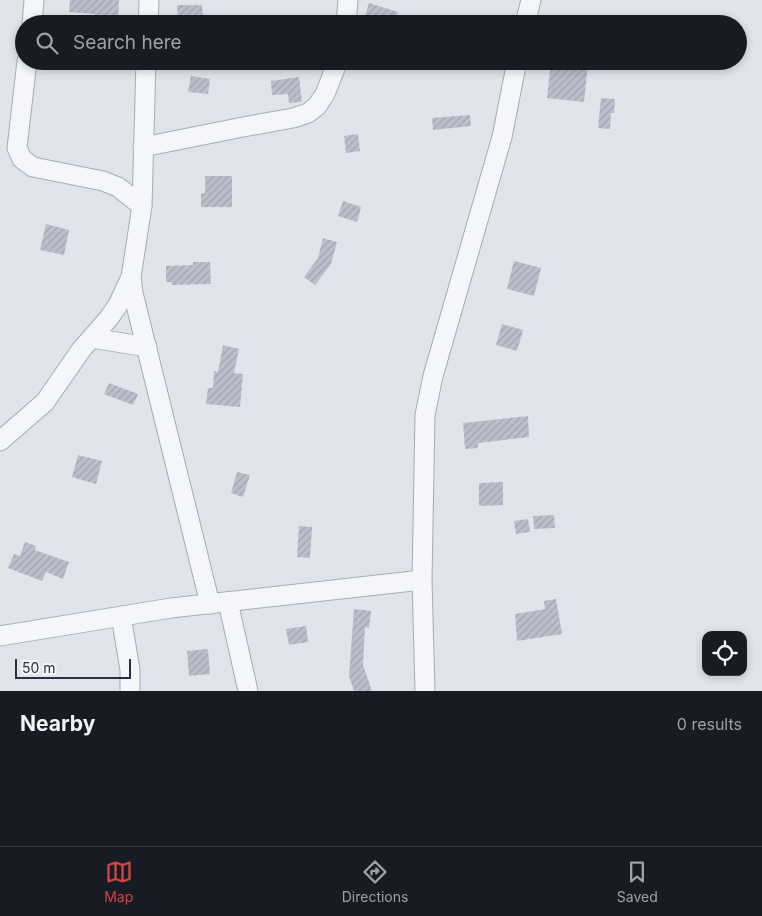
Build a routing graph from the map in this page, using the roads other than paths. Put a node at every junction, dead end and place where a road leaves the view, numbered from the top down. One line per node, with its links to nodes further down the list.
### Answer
1 (34, 0): 5 (street)
2 (148, 0): 6 (street)
3 (348, 0): 7 (street)
4 (531, 0): 8 (street)
5 (33, 15)
6 (148, 15)
7 (347, 15)
8 (527, 15)
9 (26, 70): 14 (street)
10 (146, 70): 13 (street)
11 (334, 70): 13 (street)
12 (515, 70): 19 (street)
13 (143, 147): 14 (street)
14 (142, 206): 15 (street)
15 (131, 277): 16 (street); 17 (street)
16 (92, 338): 17 (street); 18 (street)
17 (147, 347): 20 (street)
18 (0, 441)
19 (422, 580): 20 (street); 25 (street)
20 (219, 603): 21 (street); 24 (street)
21 (121, 616): 22 (street); 23 (street)
22 (0, 636)
23 (130, 691)
24 (248, 691)
25 (425, 691)

